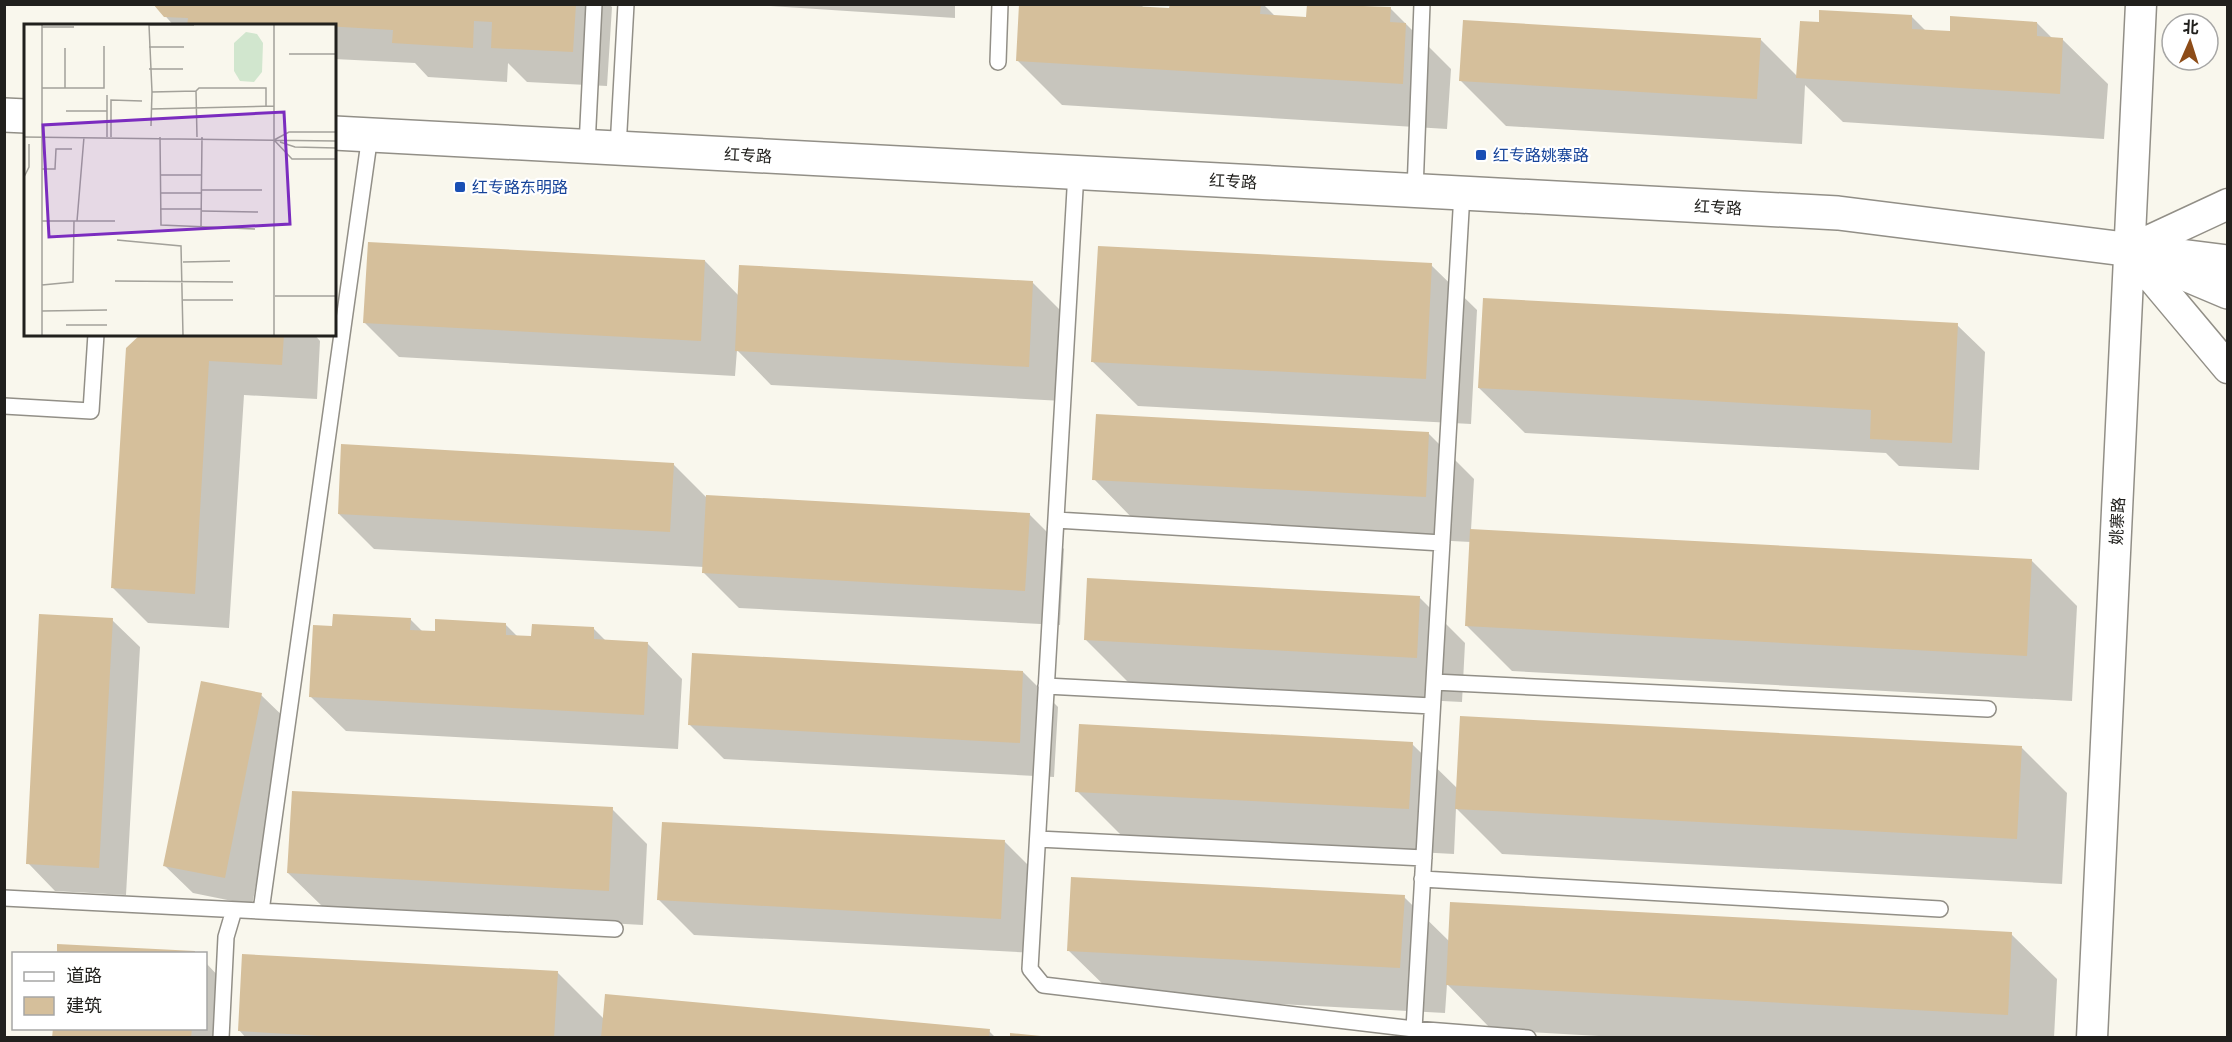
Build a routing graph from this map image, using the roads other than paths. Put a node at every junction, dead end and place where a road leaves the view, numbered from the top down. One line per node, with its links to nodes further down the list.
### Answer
1 (594, 4): 11 (lane)
2 (626, 4): 11 (lane)
3 (1000, 4): 6 (lane)
4 (1422, 4): 13 (lane)
5 (2141, 4): 16 (street, 姚寨路)
6 (998, 62)
7 (4, 115): 8 (street)
8 (24, 116)
9 (336, 133): 10 (street, 红专路)
10 (370, 135): 11 (street, 红专路); 34 (lane)
11 (602, 147): 12 (street, 红专路)
12 (1077, 172): 13 (street, 红专路); 22 (lane)
13 (1415, 191): 14 (street, 红专路)
14 (1462, 193): 16 (street, 红专路); 23 (lane)
15 (2228, 204): 16 (street)
16 (2129, 250): 17 (street, 红专路); 18 (street, 红专路); 20 (street); 39 (street, 姚寨路)
17 (2228, 262)
18 (2228, 292)
19 (96, 336): 21 (lane)
20 (2228, 368)
21 (4, 406)
22 (1056, 520): 23 (lane); 25 (lane)
23 (1442, 543): 24 (lane)
24 (1434, 682): 26 (lane); 27 (lane)
25 (1046, 686): 26 (lane); 28 (lane)
26 (1432, 706): 29 (lane)
27 (1988, 709)
28 (1038, 839): 29 (lane); 36 (lane)
29 (1424, 858): 30 (lane)
30 (1422, 879): 32 (lane); 36 (lane)
31 (4, 897): 33 (lane)
32 (1940, 909)
33 (234, 910): 34 (lane); 37 (lane)
34 (261, 911): 35 (lane)
35 (615, 930)
36 (1414, 1029): 38 (lane)
37 (221, 1038)
38 (1528, 1038)
39 (2092, 1038)

